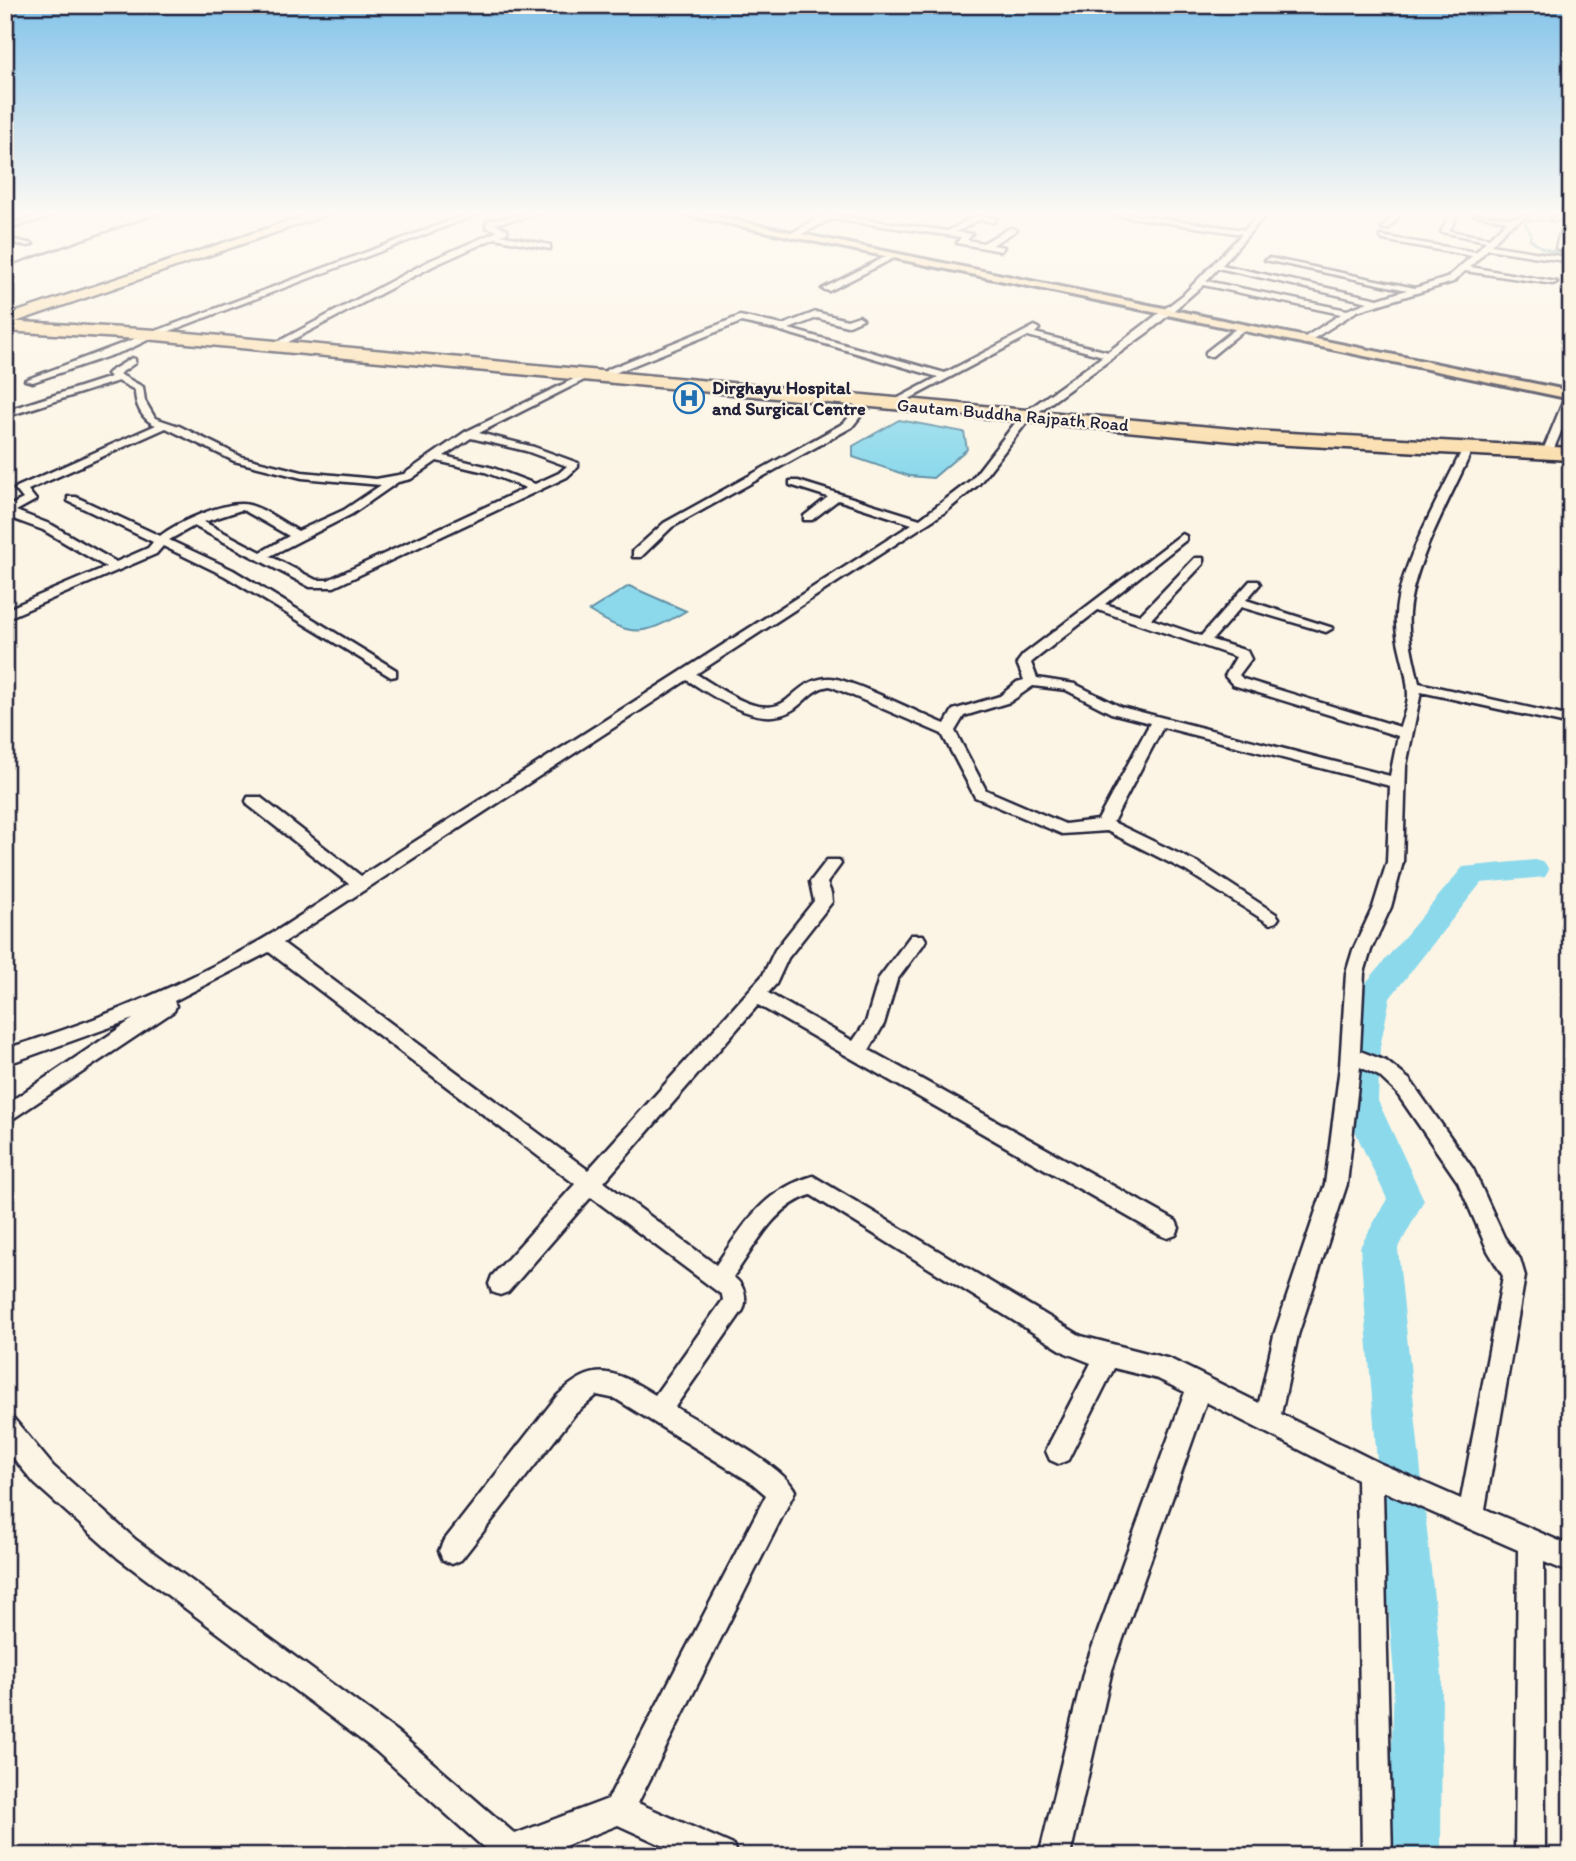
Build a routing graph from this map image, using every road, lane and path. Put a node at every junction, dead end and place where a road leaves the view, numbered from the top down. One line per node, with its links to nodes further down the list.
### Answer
1 (59, 301): 11 (highway)
2 (61, 301): 11 (highway)
3 (244, 301): 15 (street)
4 (360, 301): 17 (street)
5 (1103, 301): 10 (main road)
6 (1180, 301): 10 (street)
7 (1290, 301): 9 (street)
8 (1375, 301): 9 (street)
9 (1348, 313): 16 (street)
10 (1166, 314): 14 (main road); 19 (street)
11 (9, 318): 15 (highway); 15 (highway, Gautam Buddha Rajpath Road)
12 (859, 319): 13 (street)
13 (778, 328): 21 (street); 23 (street)
14 (1241, 329): 16 (main road); 18 (street)
15 (159, 333): 17 (highway, Gautam Buddha Rajpath Road); 25 (street)
16 (1305, 341): 26 (main road)
17 (278, 344): 21 (highway); 22 (highway, Gautam Buddha Rajpath Road)
18 (1209, 354)
19 (1111, 355): 23 (street); 30 (street)
20 (132, 361): 24 (street)
21 (609, 372): 28 (highway)
22 (589, 375): 27 (highway, Gautam Buddha Rajpath Road); 32 (street)
23 (946, 376): 28 (street)
24 (119, 378): 29 (street); 31 (street)
25 (30, 380)
26 (1571, 395): 34 (street)
27 (863, 400): 28 (highway, Gautam Buddha Rajpath Road); 49 (street)
28 (898, 402): 30 (highway, Gautam Buddha Rajpath Road)
29 (5, 414)
30 (1028, 415): 33 (highway, Gautam Buddha Rajpath Road); 34 (highway); 45 (street)
31 (165, 425): 37 (street); 42 (street)
32 (469, 434): 36 (street); 39 (street)
33 (1468, 450): 34 (highway, Gautam Buddha Rajpath Road); 63 (street)
34 (1547, 451): 35 (highway, Gautam Buddha Rajpath Road)
35 (1571, 452)
36 (439, 457): 37 (street); 39 (street)
37 (393, 481): 46 (street)
38 (794, 483): 40 (street)
39 (535, 488): 50 (street)
40 (837, 496): 43 (street); 45 (street)
41 (72, 499): 48 (street)
42 (5, 512): 52 (street)
43 (808, 519)
44 (195, 523): 46 (street); 48 (street); 50 (street)
45 (922, 523): 61 (street)
46 (298, 536): 50 (street)
47 (1182, 538): 55 (street)
48 (161, 539): 52 (street); 60 (street)
49 (638, 554)
50 (262, 557)
51 (1199, 561): 57 (street)
52 (113, 566): 56 (street)
53 (1254, 584): 54 (street)
54 (1238, 602): 58 (street); 59 (street)
55 (1096, 605): 57 (street); 62 (street)
56 (5, 615)
57 (1142, 621): 59 (street)
58 (1326, 628)
59 (1205, 641): 67 (street)
60 (390, 673)
61 (686, 674): 66 (street); 72 (street)
62 (1032, 682): 65 (street); 66 (street)
63 (1415, 686): 64 (street); 67 (street)
64 (1571, 721)
65 (1158, 722): 68 (street); 70 (street)
66 (948, 731): 70 (street)
67 (1405, 733): 68 (street)
68 (1397, 783): 80 (street)
69 (254, 801): 72 (street)
70 (1104, 824): 73 (street)
71 (833, 864): 77 (street)
72 (362, 885): 75 (street)
73 (1270, 918)
74 (917, 940): 78 (street)
75 (270, 943): 76 (street); 82 (street)
76 (208, 978): 79 (street); 81 (street)
77 (757, 996): 78 (street); 82 (street)
78 (856, 1053): 83 (street)
79 (5, 1057)
80 (1361, 1059): 89 (street); 93 (street)
81 (5, 1116)
82 (589, 1184): 84 (street); 85 (street)
83 (1168, 1228)
84 (718, 1280): 86 (street); 88 (street)
85 (500, 1284)
86 (1107, 1356): 87 (street); 91 (street)
87 (1199, 1387): 89 (street); 99 (street)
88 (658, 1411): 95 (street); 97 (street)
89 (1267, 1421): 92 (street)
90 (5, 1428): 97 (street)
91 (1059, 1451)
92 (1375, 1474): 93 (street); 100 (street)
93 (1471, 1516): 94 (street)
94 (1531, 1542): 96 (street); 101 (street)
95 (452, 1551)
96 (1571, 1560)
97 (618, 1810): 98 (street)
98 (722, 1856)
99 (1054, 1856)
100 (1377, 1856)
101 (1530, 1856)

